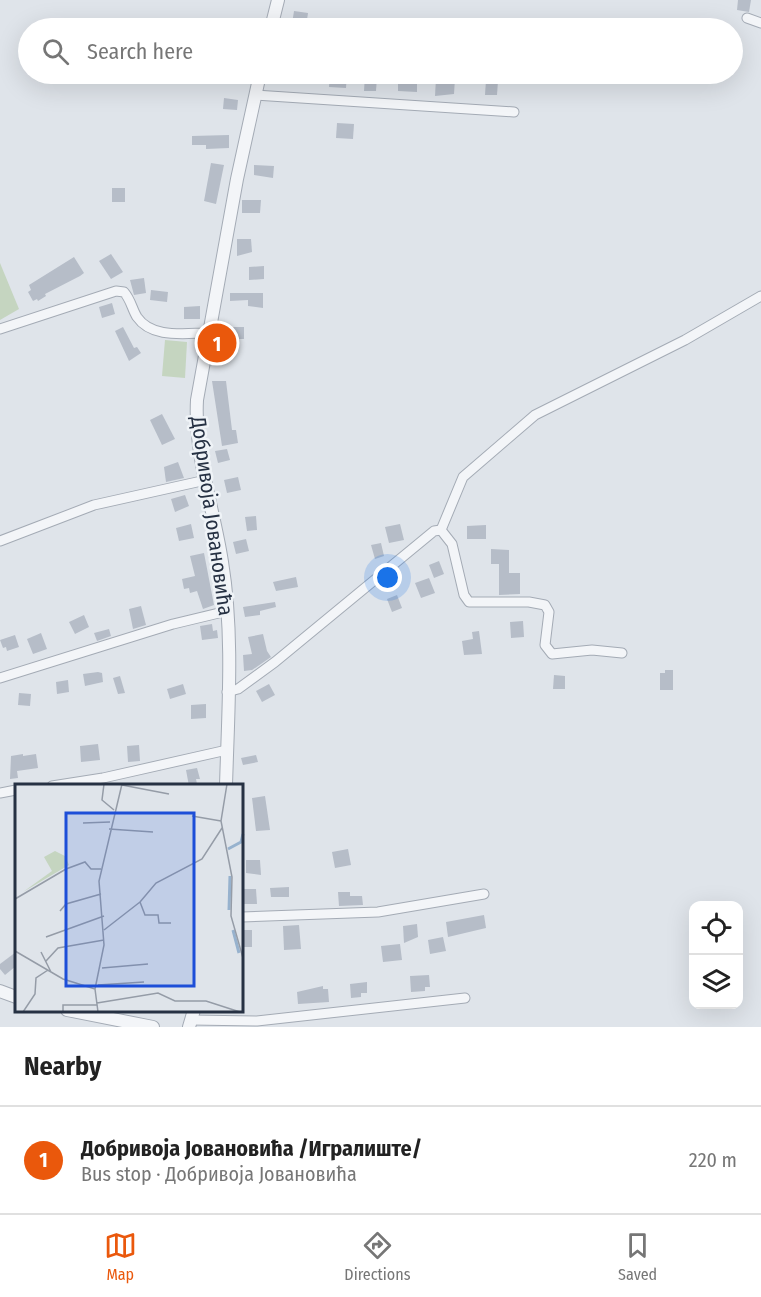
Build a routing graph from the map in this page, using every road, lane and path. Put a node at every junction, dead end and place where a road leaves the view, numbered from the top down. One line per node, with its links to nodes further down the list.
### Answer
1 (278, 0): 2 (street)
2 (274, 18)
3 (747, 18): 4 (street)
4 (761, 23)
5 (258, 84): 6 (street, Добривоја Јовановића)
6 (255, 95): 7 (street); 10 (street, Добривоја Јовановића)
7 (514, 112)
8 (761, 296): 12 (street)
9 (0, 329): 10 (street)
10 (208, 333): 11 (street, Добривоја Јовановића)
11 (206, 480): 13 (street); 14 (street, Добривоја Јовановића)
12 (441, 530): 15 (street); 17 (street)
13 (0, 541)
14 (227, 611): 16 (street); 17 (street, Добривоја Јовановића)
15 (622, 653)
16 (0, 678)
17 (227, 692): 18 (street, Добривоја Јовановића)
18 (226, 750): 19 (street); 20 (street, Добривоја Јовановића)
19 (65, 784)
20 (226, 784)
21 (15, 790): 22 (street)
22 (0, 793)
23 (484, 894): 24 (street)
24 (243, 917)
25 (0, 991): 26 (street)
26 (15, 997)
27 (465, 998): 29 (street)
28 (72, 1012): 30 (street)
29 (191, 1019)
30 (153, 1027)

